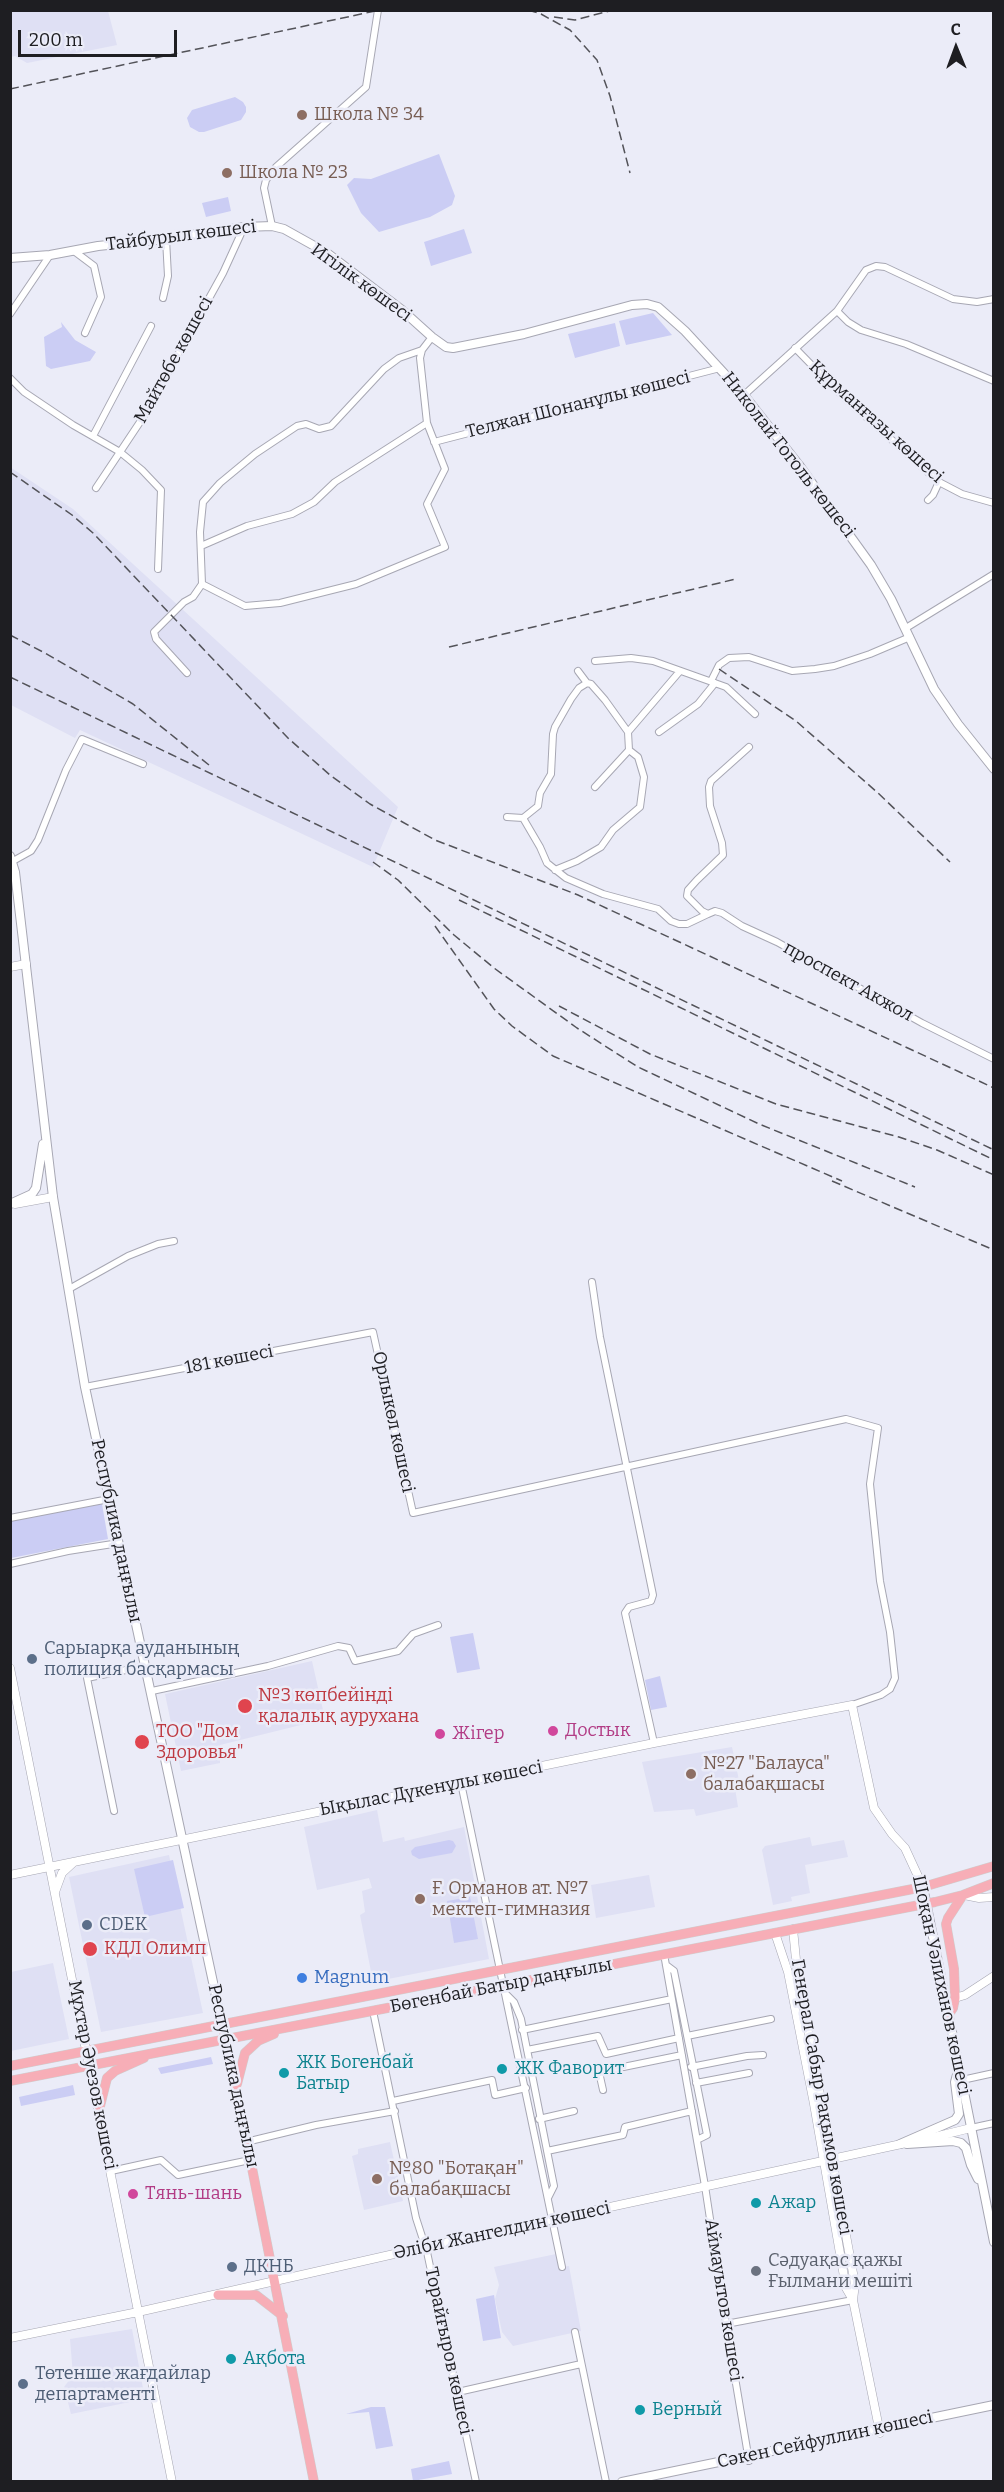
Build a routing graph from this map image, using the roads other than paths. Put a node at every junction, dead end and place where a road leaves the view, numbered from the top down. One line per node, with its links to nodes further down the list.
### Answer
1 (378, 10): 2 (street, Тайбурыл көшесі)
2 (272, 226): 3 (main road, Тайбурыл көшесі); 14 (main road, Игілік көшесі)
3 (243, 227): 4 (main road, Тайбурыл көшесі); 25 (street, Майтөбе көшесі)
4 (166, 239): 5 (main road, Тайбурыл көшесі); 8 (street)
5 (74, 251): 6 (main road, Тайбурыл көшесі); 13 (street)
6 (50, 255): 7 (main road, Тайбурыл көшесі); 11 (street)
7 (10, 258)
8 (163, 298)
9 (993, 299): 10 (street, Құрманғазы көшесі)
10 (837, 310): 16 (street, Құрманғазы көшесі); 20 (street)
11 (10, 314)
12 (151, 326): 23 (street)
13 (85, 333)
14 (432, 338): 15 (main road, Игілік көшесі); 17 (street)
15 (446, 347): 18 (main road, Николай Гоголь көшесі)
16 (795, 348): 21 (street, Құрманғазы көшесі); 26 (street, Құрманғазы көшесі)
17 (422, 350): 22 (street); 30 (street)
18 (720, 368): 21 (main road, Николай Гоголь көшесі); 24 (street, Телжан Шонанұлы көшесі)
19 (10, 378): 23 (street)
20 (993, 381)
21 (744, 395): 34 (main road, Николай Гоголь көшесі)
22 (427, 423): 24 (street); 30 (street)
23 (93, 436): 25 (street)
24 (434, 442): 33 (street)
25 (120, 452): 27 (street, Майтөбе көшесі); 31 (street)
26 (939, 482): 28 (street); 29 (street, Құрманғазы көшесі)
27 (96, 488)
28 (928, 500)
29 (993, 502)
30 (201, 546): 33 (street)
31 (158, 569)
32 (993, 574): 34 (street)
33 (202, 584): 38 (street)
34 (908, 632): 39 (street); 47 (main road, Николай Гоголь көшесі)
35 (595, 661): 37 (street)
36 (578, 671): 40 (street)
37 (680, 672): 39 (street); 42 (street)
38 (187, 674)
39 (713, 682): 41 (street); 43 (street)
40 (587, 683): 42 (street); 50 (street)
41 (755, 714)
42 (628, 732): 45 (street)
43 (659, 732)
44 (749, 747): 53 (street)
45 (629, 750): 48 (street); 52 (street)
46 (143, 764): 51 (street)
47 (993, 769)
48 (595, 787)
49 (507, 817): 50 (street)
50 (523, 818): 52 (street)
51 (12, 859): 54 (main road, Республика даңғылы)
52 (555, 870): 53 (street)
53 (705, 913): 56 (street, проспект Акжол)
54 (26, 964): 55 (street); 57 (main road, Республика даңғылы)
55 (10, 967)
56 (993, 1059)
57 (45, 1129): 58 (main road, Республика даңғылы); 59 (main road)
58 (53, 1197): 59 (street); 62 (main road, Республика даңғылы)
59 (10, 1204)
60 (174, 1241): 62 (street)
61 (592, 1282): 65 (street)
62 (69, 1289): 64 (main road, Республика даңғылы)
63 (373, 1332): 64 (street, 181 көшесі); 65 (street, Орлыкөл көшесі)
64 (85, 1388): 66 (main road, Республика даңғылы)
65 (628, 1468): 74 (street); 75 (street)
66 (110, 1499): 67 (street); 68 (main road, Республика даңғылы)
67 (10, 1518)
68 (119, 1543): 69 (street); 71 (main road, Республика даңғылы)
69 (10, 1564)
70 (438, 1625): 73 (street)
71 (146, 1666): 73 (main road, Республика даңғылы); 77 (street)
72 (10, 1668): 81 (street, Мұхтар Әуезов көшесі)
73 (152, 1691): 78 (main road, Республика даңғылы)
74 (852, 1705): 75 (street, Ықылас Дүкенұлы көшесі); 84 (street, Шоқан Уәлиханов көшесі)
75 (654, 1743): 76 (street, Ықылас Дүкенұлы көшесі)
76 (461, 1783): 78 (street, Ықылас Дүкенұлы көшесі); 94 (street)
77 (114, 1811)
78 (184, 1840): 79 (street, Ықылас Дүкенұлы көшесі); 103 (main road, Республика даңғылы)
79 (74, 1862): 81 (street, Ықылас Дүкенұлы көшесі); 85 (street)
80 (993, 1866): 84 (main road, Бөгенбай Батыр даңғылы)
81 (50, 1867): 82 (street, Ықылас Дүкенұлы көшесі); 85 (street, Мұхтар Әуезов көшесі)
82 (10, 1875)
83 (991, 1883): 86 (main road, Бөгенбай Батыр даңғылы)
84 (923, 1887): 88 (main road, Шоқан Уәлиханов көшесі); 94 (main road, Бөгенбай Батыр даңғылы)
85 (55, 1894): 110 (street, Мұхтар Әуезов көшесі)
86 (963, 1894): 87 (street); 88 (main road, Бөгенбай Батыр даңғылы); 98 (main road)
87 (993, 1897)
88 (926, 1903): 89 (main road, Бөгенбай Батыр даңғылы); 101 (main road, Шоқан Уәлиханов көшесі)
89 (794, 1929): 90 (main road, Бөгенбай Батыр даңғылы); 93 (street, Генерал Сабыр Рақымов көшесі)
90 (775, 1933): 91 (main road, Бөгенбай Батыр даңғылы); 95 (street, Генерал Сабыр Рақымов көшесі)
91 (664, 1954): 92 (street, Аймауытов көшесі); 97 (main road, Бөгенбай Батыр даңғылы)
92 (666, 1965): 99 (street, Аймауытов көшесі); 106 (street, Аймауытов көшесі)
93 (797, 1970): 95 (street); 140 (street, Генерал Сабыр Рақымов көшесі)
94 (501, 1972): 97 (street); 103 (main road, Бөгенбай Батыр даңғылы)
95 (788, 1972): 141 (street, Генерал Сабыр Рақымов көшесі)
96 (993, 1976): 98 (street)
97 (506, 1990): 100 (main road, Бөгенбай Батыр даңғылы); 105 (street); 125 (street)
98 (955, 1998): 101 (main road)
99 (672, 1999): 105 (street); 107 (street, Аймауытов көшесі)
100 (373, 2011): 104 (main road, Бөгенбай Батыр даңғылы); 127 (street, Торайғыров көшесі)
101 (949, 2014): 114 (main road, Шоқан Уәлиханов көшесі)
102 (771, 2019): 106 (street)
103 (222, 2024): 108 (main road, Республика даңғылы); 110 (main road, Бөгенбай Батыр даңғылы)
104 (291, 2027): 108 (main road, Бөгенбай Батыр даңғылы); 124 (main road)
105 (522, 2030): 109 (street)
106 (687, 2036): 117 (street, Аймауытов көшесі)
107 (679, 2038): 109 (street); 112 (street, Аймауытов көшесі)
108 (223, 2039): 111 (main road, Бөгенбай Батыр даңғылы); 124 (main road, Республика даңғылы)
109 (527, 2050): 132 (street)
110 (88, 2052): 115 (street, Мұхтар Әуезов көшесі); 116 (main road, Бөгенбай Батыр даңғылы)
111 (151, 2054): 115 (main road, Бөгенбай Батыр даңғылы); 128 (main road)
112 (682, 2055): 118 (street, Аймауытов көшесі); 126 (street)
113 (763, 2055): 117 (street)
114 (959, 2064): 121 (main road, Шоқан Уәлиханов көшесі); 138 (main road)
115 (91, 2065): 122 (main road, Бөгенбай Батыр даңғылы); 128 (street, Мұхтар Әуезов көшесі)
116 (10, 2066)
117 (692, 2066): 118 (street); 123 (street, Аймауытов көшесі)
118 (684, 2067): 131 (street, Аймауытов көшесі)
119 (749, 2073): 123 (street)
120 (993, 2073): 121 (street)
121 (962, 2080): 135 (main road, Шоқан Уәлиханов көшесі)
122 (10, 2081)
123 (696, 2083): 136 (street, Аймауытов көшесі)
124 (237, 2087): 137 (main road, Республика даңғылы)
125 (526, 2088): 127 (street); 133 (street)
126 (603, 2090)
127 (393, 2101): 129 (street, Торайғыров көшесі)
128 (99, 2110): 143 (street, Мұхтар Әуезов көшесі)
129 (395, 2111): 137 (street); 149 (street, Торайғыров көшесі)
130 (573, 2111): 132 (street)
131 (692, 2111): 136 (street, Аймауытов көшесі); 139 (street)
132 (540, 2118): 133 (street); 139 (street)
133 (532, 2121): 146 (street)
134 (993, 2123): 135 (street, Әліби Жангелдин көшесі)
135 (971, 2128): 138 (street, Әліби Жангелдин көшесі); 145 (main road, Шоқан Уәлиханов көшесі)
136 (697, 2140): 144 (street, Аймауытов көшесі)
137 (246, 2142): 142 (main road, Республика даңғылы)
138 (900, 2144): 140 (street, Әліби Жангелдин көшесі); 145 (main road)
139 (547, 2151): 146 (street)
140 (833, 2158): 141 (street, Әліби Жангелдин көшесі); 153 (street, Генерал Сабыр Рақымов көшесі)
141 (824, 2160): 144 (street, Әліби Жангелдин көшесі); 153 (street, Генерал Сабыр Рақымов көшесі)
142 (247, 2161): 143 (street); 151 (main road, Республика даңғылы)
143 (111, 2171): 154 (street, Мұхтар Әуезов көшесі)
144 (705, 2186): 147 (street, Әліби Жангелдин көшесі); 156 (street, Аймауытов көшесі)
145 (983, 2188): 148 (main road, Шоқан Уәлиханов көшесі)
146 (548, 2198): 147 (street)
147 (552, 2220): 149 (street, Әліби Жангелдин көшесі); 150 (street)
148 (993, 2242)
149 (425, 2247): 151 (street, Әліби Жангелдин көшесі); 160 (street, Торайғыров көшесі)
150 (562, 2267)
151 (275, 2281): 152 (street, Әліби Жангелдин көшесі); 155 (main road, Республика даңғылы)
152 (218, 2295): 154 (street, Әліби Жангелдин көшесі); 155 (main road)
153 (853, 2300): 156 (street); 163 (street, Генерал Сабыр Рақымов көшесі)
154 (138, 2312): 158 (street, Әліби Жангелдин көшесі); 165 (street, Мұхтар Әуезов көшесі)
155 (283, 2316): 166 (main road, Республика даңғылы)
156 (726, 2324): 164 (street, Аймауытов көшесі)
157 (575, 2332): 159 (street)
158 (10, 2338)
159 (581, 2364): 160 (street); 168 (street)
160 (458, 2392): 167 (street, Торайғыров көшесі)
161 (993, 2404): 163 (main road, Сәкен Сейфуллин көшесі)
162 (993, 2410): 163 (main road, Сәкен Сейфуллин көшесі)
163 (880, 2431): 164 (main road, Сәкен Сейфуллин көшесі)
164 (749, 2458): 169 (main road, Сәкен Сейфуллин көшесі); 170 (main road, Сәкен Сейфуллин көшесі)
165 (172, 2481)
166 (314, 2481)
167 (476, 2481)
168 (606, 2481)
169 (622, 2481)
170 (648, 2481)

